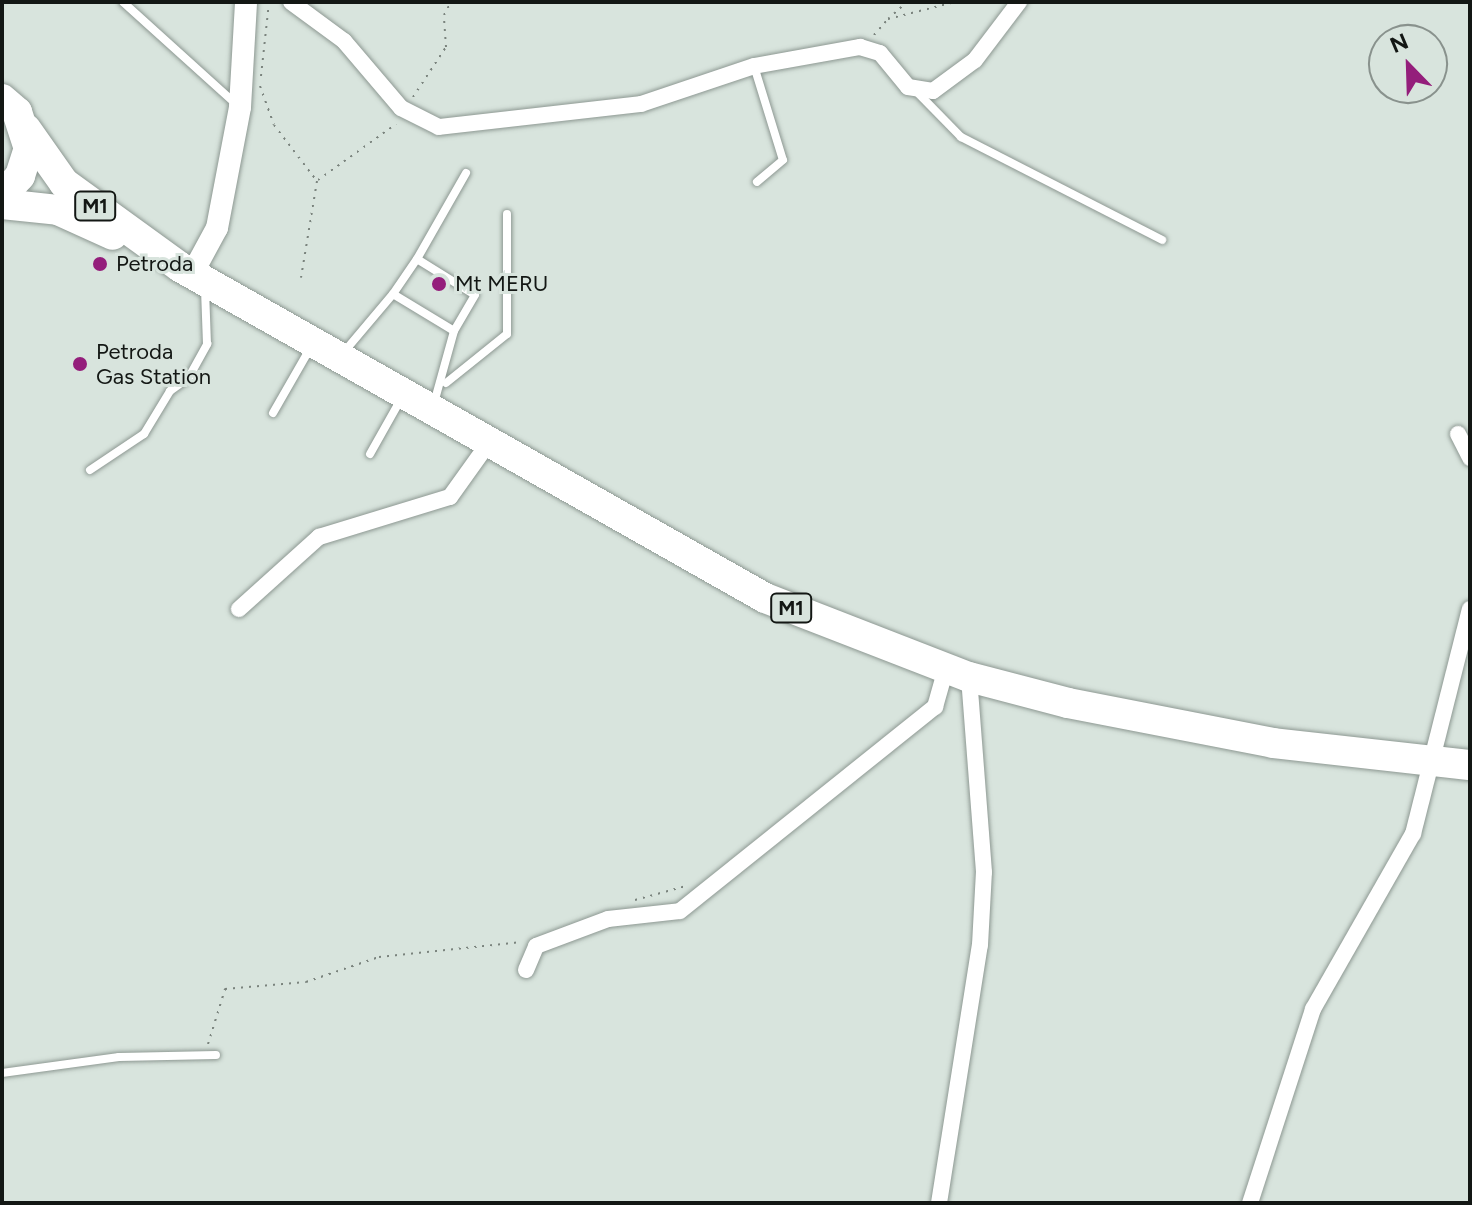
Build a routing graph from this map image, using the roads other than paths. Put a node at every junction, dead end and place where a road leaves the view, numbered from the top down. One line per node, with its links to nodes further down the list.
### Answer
1 (123, 2): 8 (lane)
2 (246, 2): 8 (street)
3 (291, 2): 5 (street)
4 (1019, 2): 6 (street)
5 (754, 66): 6 (street); 11 (lane)
6 (915, 89): 15 (lane)
7 (2, 99): 9 (highway, M1)
8 (240, 107): 17 (street)
9 (26, 129): 12 (highway); 17 (highway, M1)
10 (466, 173): 16 (lane)
11 (757, 182)
12 (2, 195)
13 (2, 204): 17 (highway, M1)
14 (507, 214): 22 (lane)
15 (1162, 240)
16 (417, 259): 18 (lane); 19 (lane)
17 (193, 274): 20 (highway, M1); 30 (lane)
18 (393, 294): 19 (lane); 21 (lane)
19 (454, 331): 22 (lane)
20 (313, 343): 21 (highway, M1); 25 (lane)
21 (340, 358): 23 (highway, M1)
22 (445, 383): 24 (lane)
23 (404, 395): 24 (highway, M1); 28 (lane)
24 (430, 410): 27 (highway, M1)
25 (273, 413)
26 (1458, 434): 29 (street)
27 (488, 444): 31 (street); 33 (highway, M1)
28 (370, 454)
29 (1470, 458)
30 (90, 470)
31 (239, 609)
32 (1470, 609): 34 (street)
33 (958, 672): 34 (highway, M1); 36 (street); 39 (street)
34 (1434, 761): 35 (highway, M1); 40 (street)
35 (1470, 765)
36 (526, 970)
37 (216, 1055): 38 (lane)
38 (2, 1073)
39 (939, 1203)
40 (1250, 1203)

